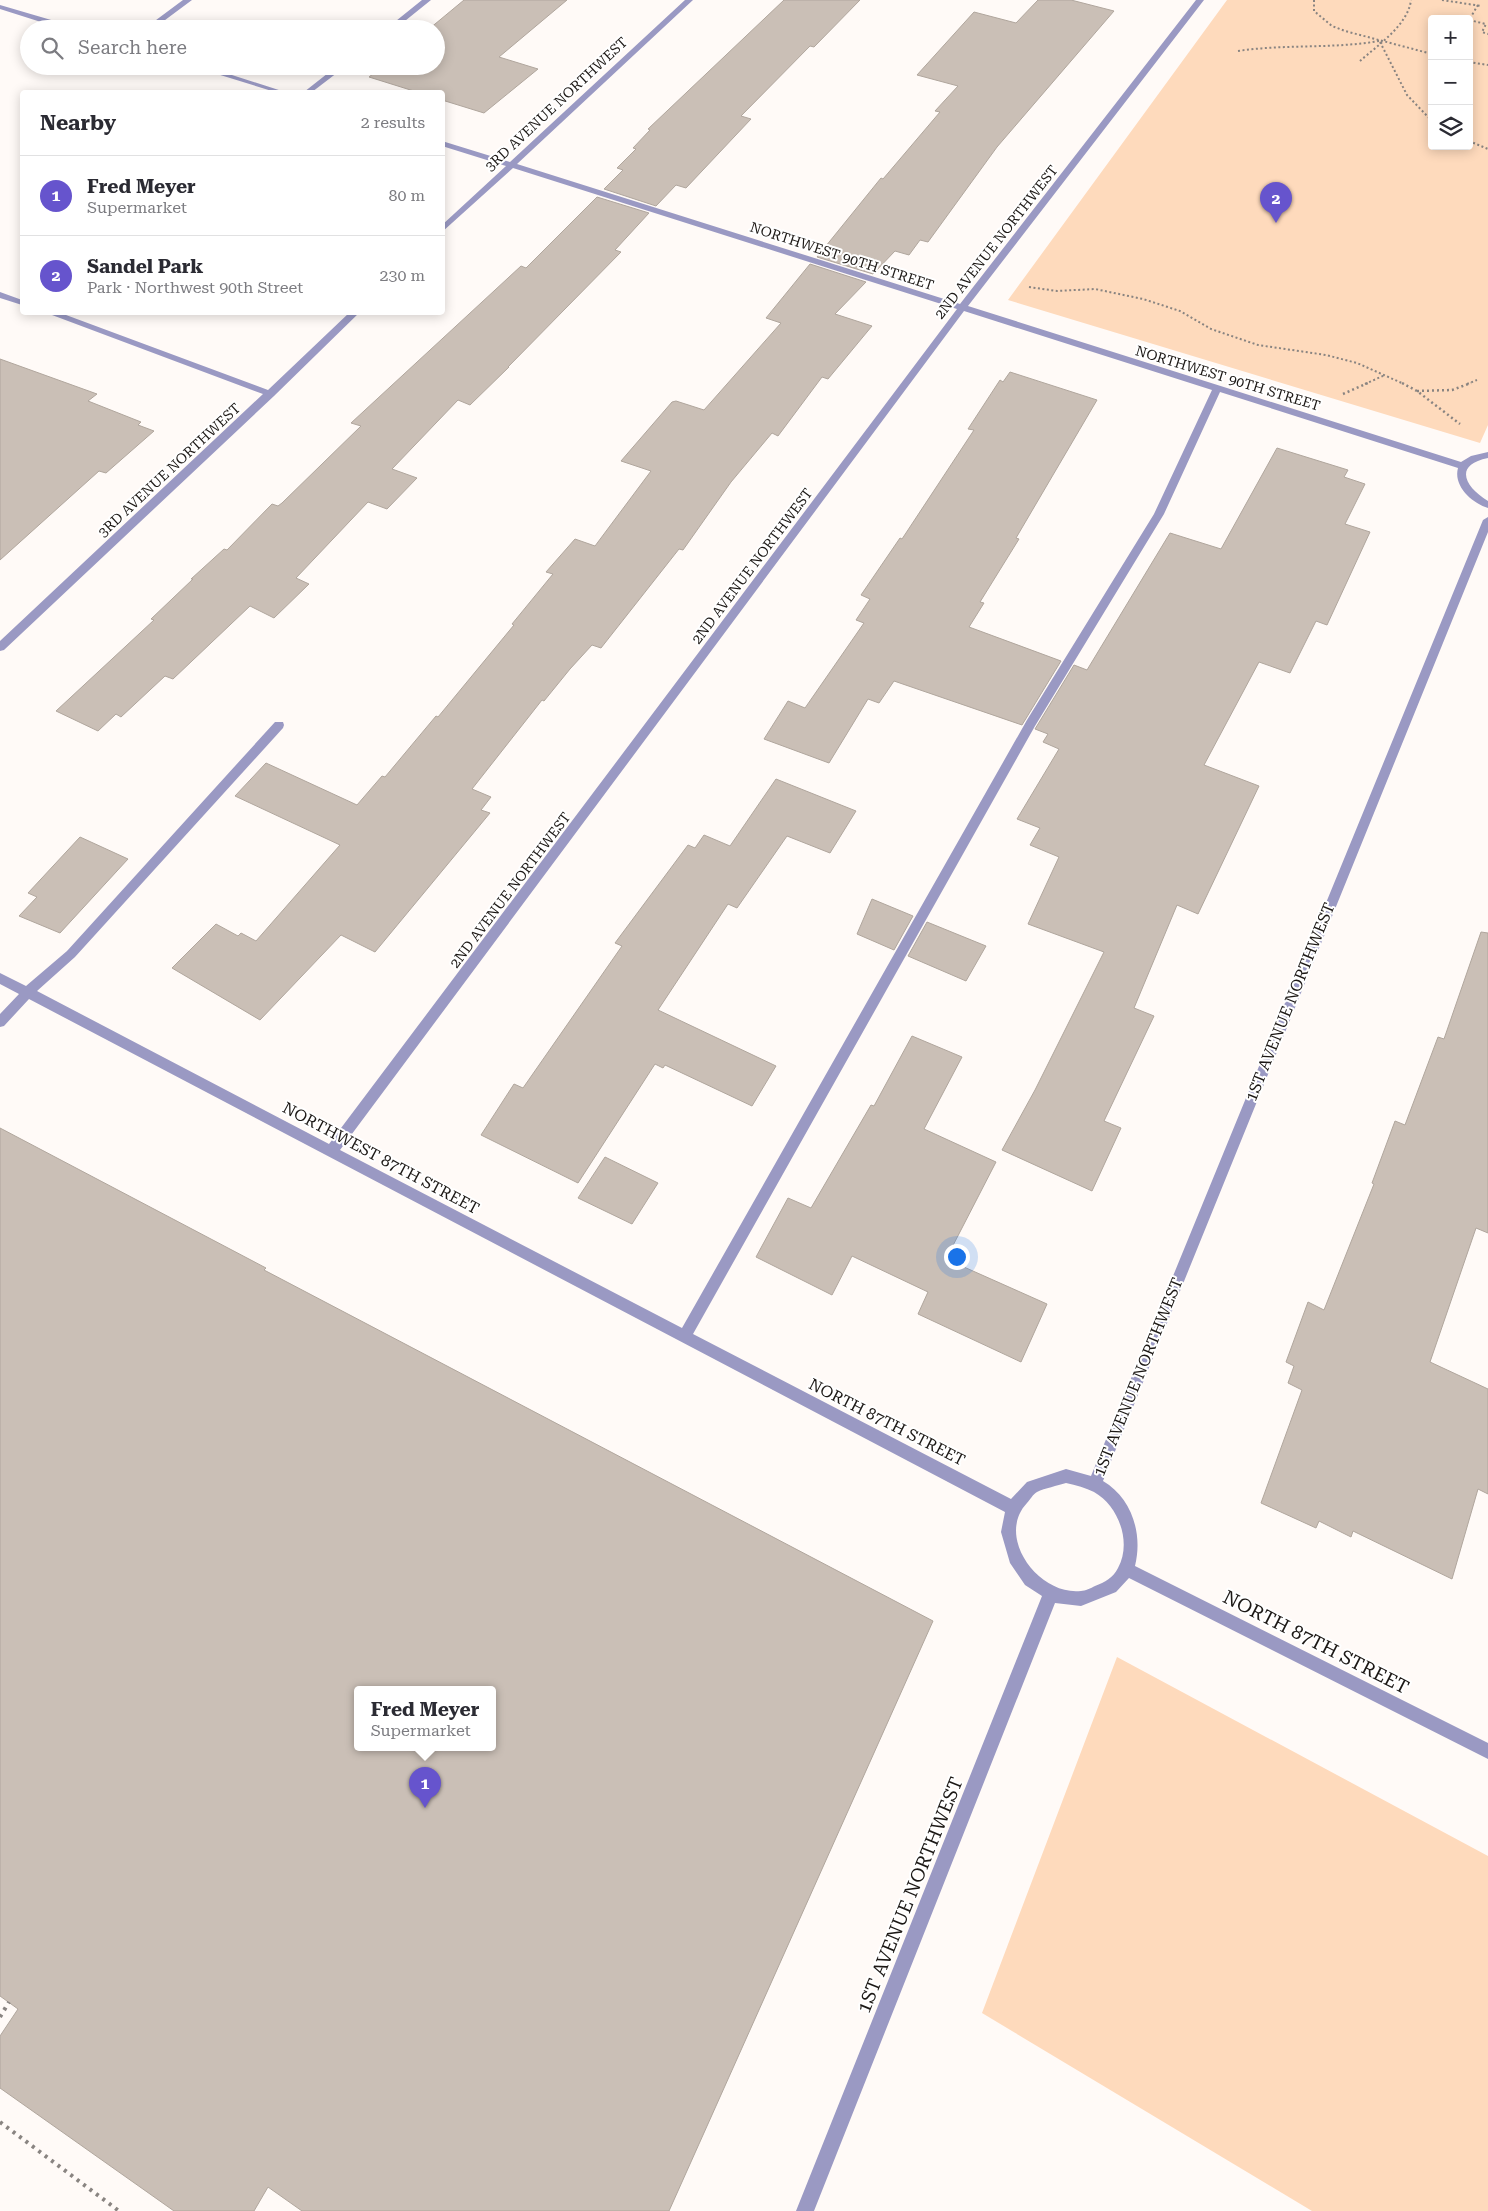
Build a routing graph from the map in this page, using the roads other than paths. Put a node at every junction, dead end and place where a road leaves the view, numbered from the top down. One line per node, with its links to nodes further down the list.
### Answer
1 (188, 0): 7 (street)
2 (427, 0): 8 (street)
3 (689, 0): 14 (street, 3RD AVENUE NORTHWEST)
4 (1200, 0): 18 (street, 2ND AVENUE NORTHWEST)
5 (0, 7): 6 (street)
6 (43, 20)
7 (160, 20)
8 (401, 20)
9 (225, 75): 11 (street)
10 (330, 75): 12 (street)
11 (274, 90)
12 (311, 90)
13 (445, 144): 14 (street, NORTHWEST 90TH STREET)
14 (510, 165): 15 (street, 3RD AVENUE NORTHWEST); 18 (street, NORTHWEST 90TH STREET)
15 (445, 227)
16 (0, 295): 17 (street)
17 (20, 302)
18 (961, 309): 21 (street, NORTHWEST 90TH STREET); 32 (street, 2ND AVENUE NORTHWEST)
19 (56, 315): 22 (street)
20 (353, 315): 22 (street, 3RD AVENUE NORTHWEST)
21 (1217, 388): 24 (street, NORTHWEST 90TH STREET); 33 (street)
22 (271, 394): 27 (street, 3RD AVENUE NORTHWEST)
23 (1488, 455): 24 (street)
24 (1463, 466): 25 (street)
25 (1488, 505)
26 (1488, 520): 35 (street, 1ST AVENUE NORTHWEST)
27 (0, 647)
28 (278, 725): 30 (street)
29 (0, 978): 30 (street, NORTHWEST 87TH STREET)
30 (28, 992): 31 (street); 32 (street, NORTHWEST 87TH STREET)
31 (0, 1022)
32 (331, 1152): 33 (street, NORTHWEST 87TH STREET)
33 (684, 1337): 34 (street, NORTHWEST 87TH STREET)
34 (745, 1369): 36 (street, NORTH 87TH STREET)
35 (1094, 1485): 36 (street); 37 (street)
36 (1014, 1508): 38 (street)
37 (1126, 1569): 38 (street); 39 (street, NORTH 87TH STREET)
38 (1051, 1594): 40 (street, 1ST AVENUE NORTHWEST)
39 (1488, 1751)
40 (805, 2211)

